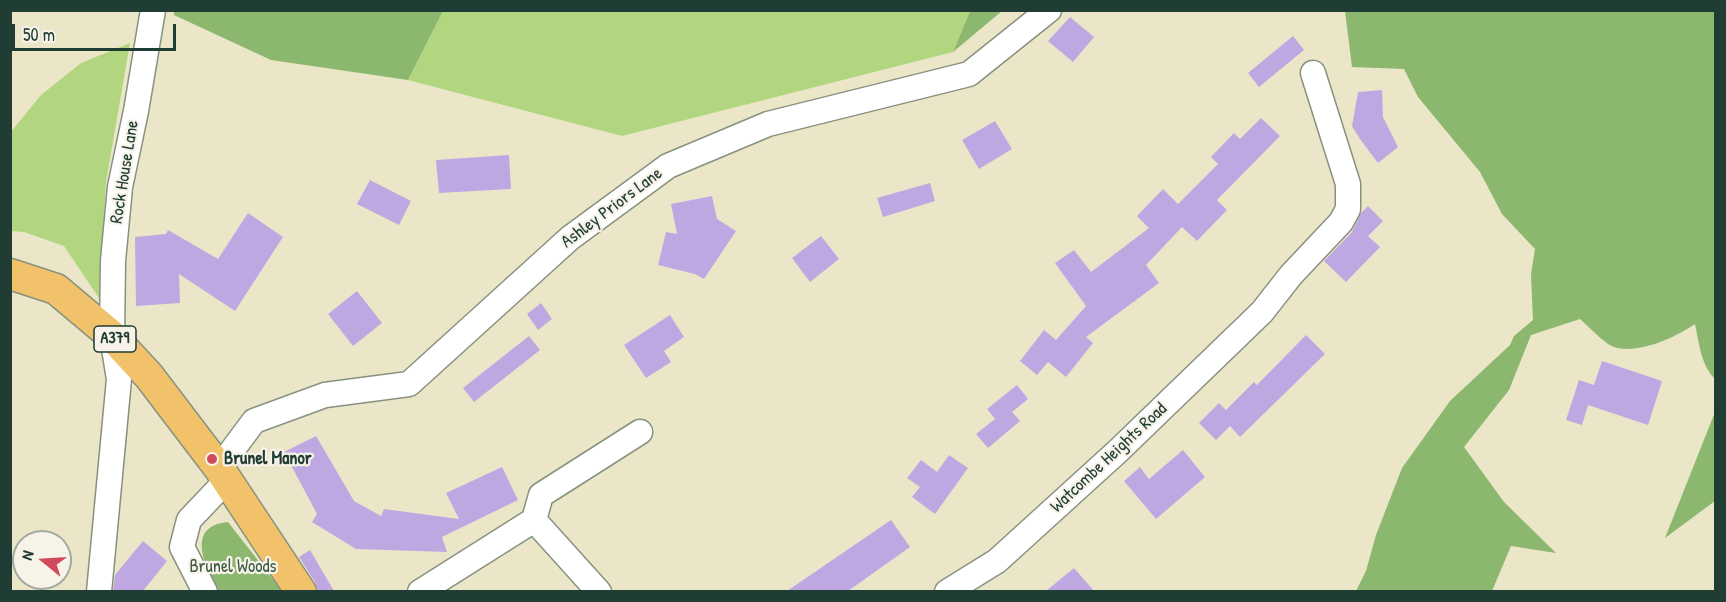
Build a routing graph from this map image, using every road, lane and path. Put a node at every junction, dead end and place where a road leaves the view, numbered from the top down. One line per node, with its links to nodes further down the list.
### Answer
1 (153, 10): 5 (street, Rock House Lane)
2 (1049, 10): 7 (street, Ashley Priors Lane)
3 (1313, 73): 14 (street, Watcombe Heights Road)
4 (10, 274): 5 (main road, A379)
5 (112, 336): 7 (main road, A379); 9 (street, Rock House Lane)
6 (640, 432): 8 (street)
7 (223, 474): 10 (street, Ashley Priors Lane); 11 (main road, A379)
8 (534, 520): 12 (street); 13 (street)
9 (99, 591)
10 (205, 591)
11 (301, 591)
12 (420, 591)
13 (599, 591)
14 (947, 591)

